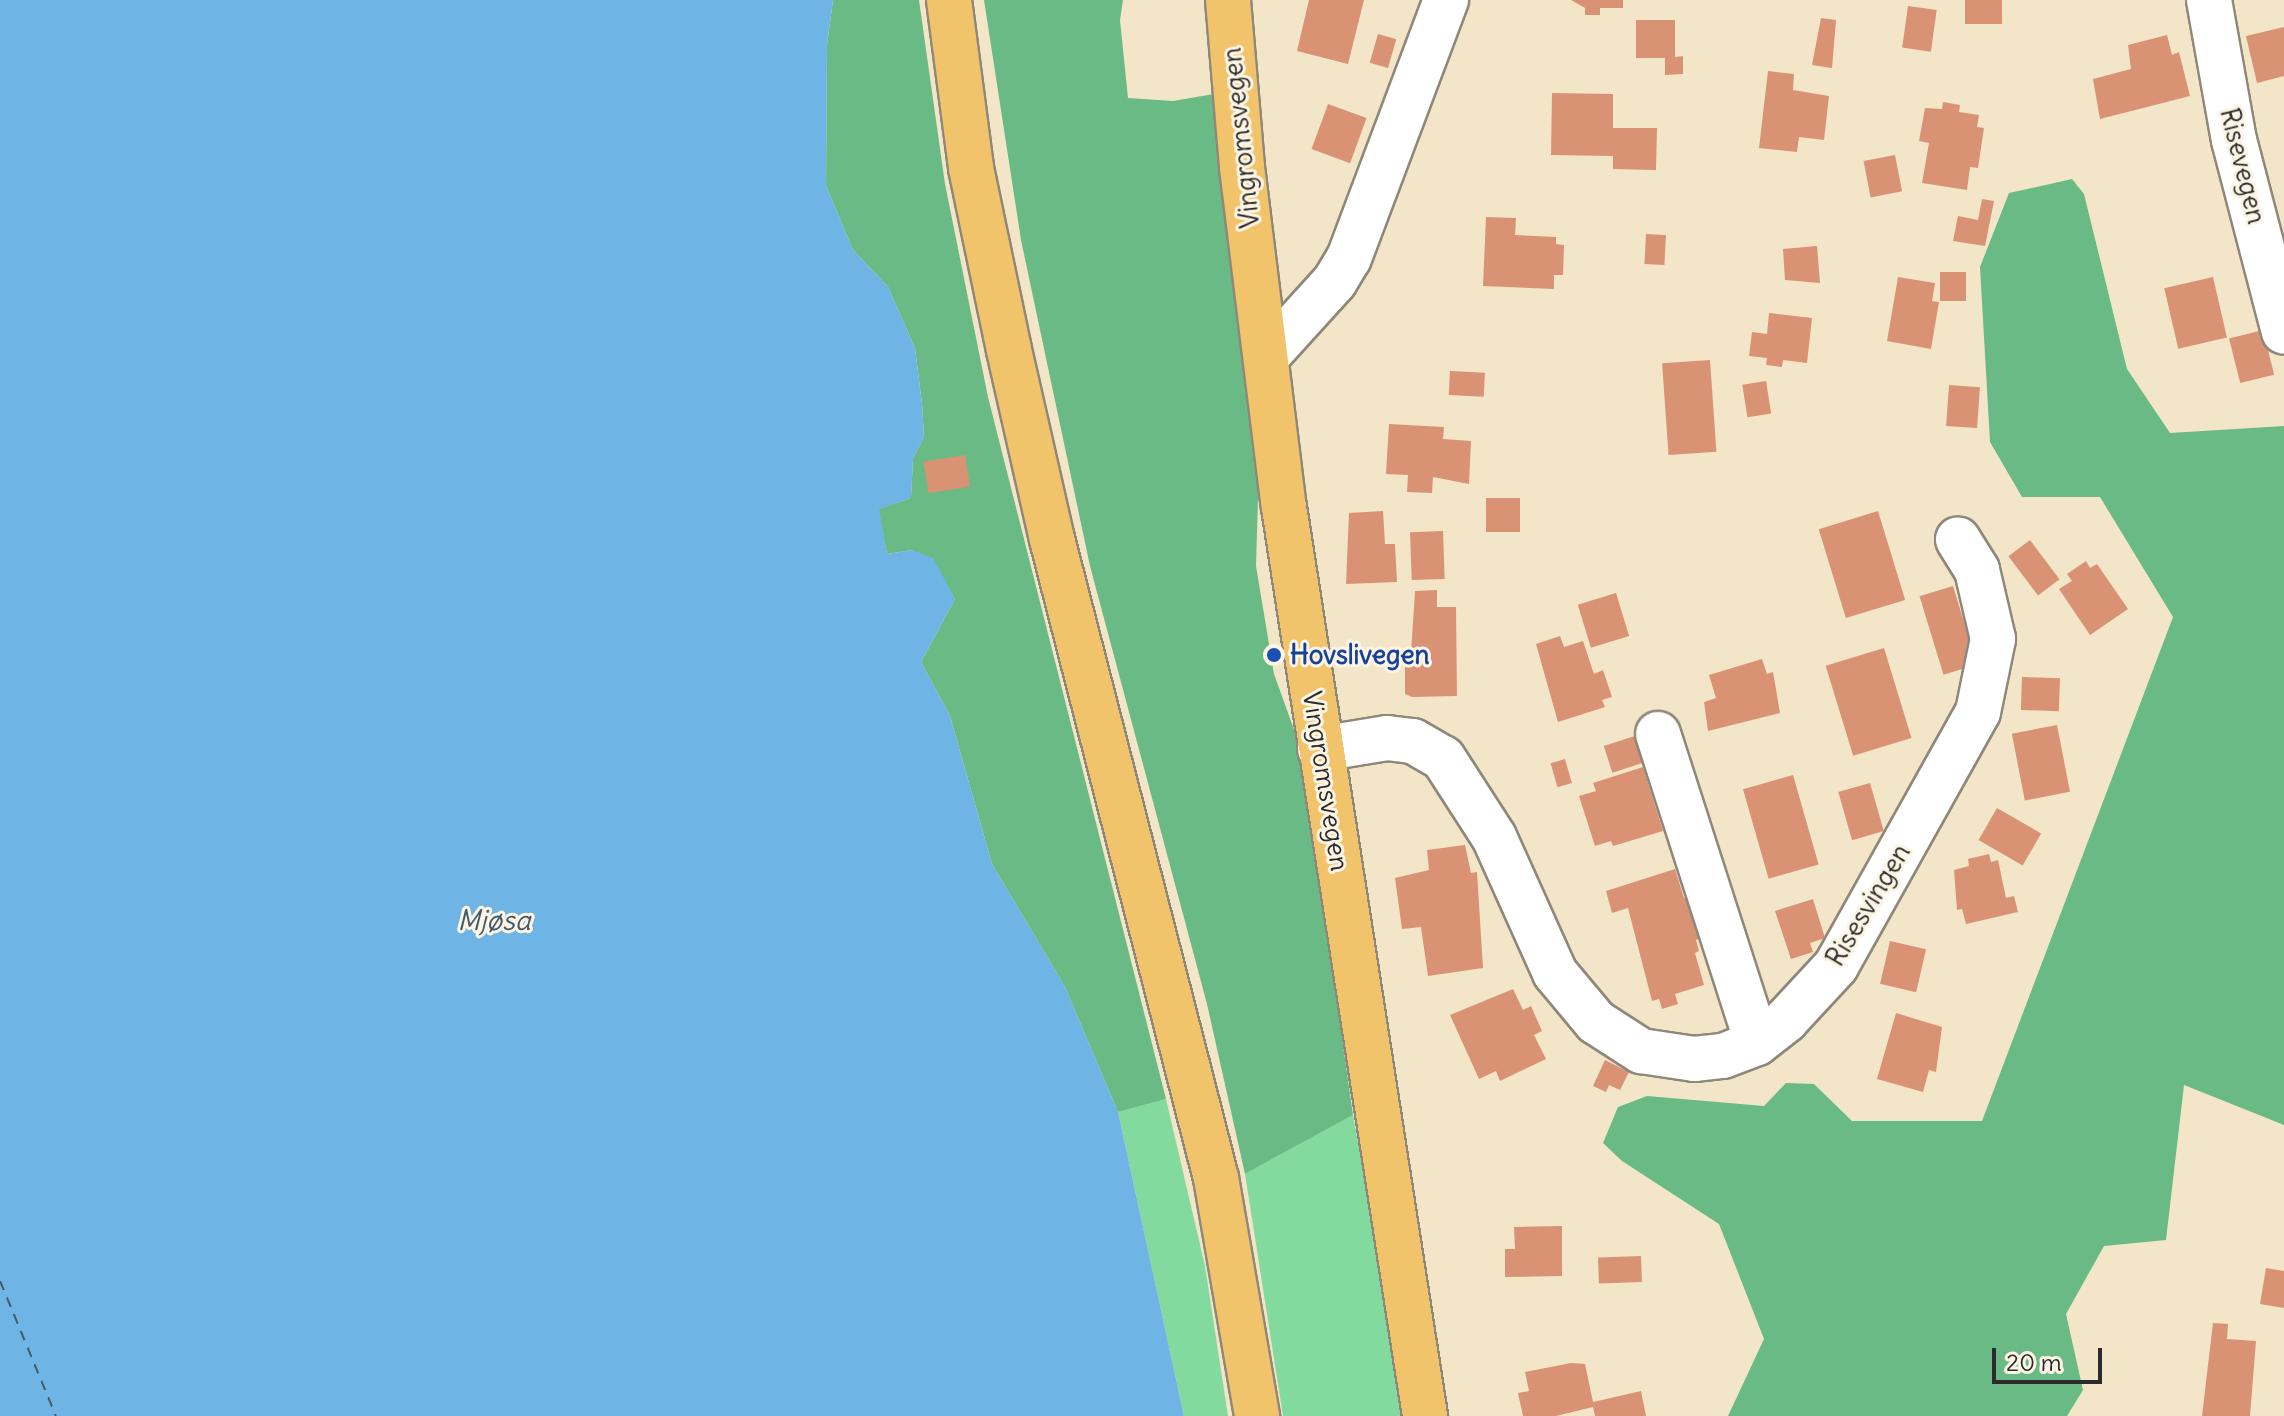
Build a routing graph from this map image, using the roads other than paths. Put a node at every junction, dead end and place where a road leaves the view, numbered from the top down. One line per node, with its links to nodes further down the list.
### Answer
1 (949, 0): 11 (main road)
2 (1228, 0): 6 (main road, Vingromsvegen)
3 (1446, 0): 6 (street)
4 (2209, 0): 5 (street, Risevegen)
5 (2284, 332)
6 (1268, 355): 9 (main road, Vingromsvegen)
7 (1958, 540): 10 (street, Risesvingen)
8 (1658, 734): 10 (street)
9 (1320, 749): 10 (street, Risesvingen); 12 (main road, Vingromsvegen)
10 (1757, 1043)
11 (1257, 1416)
12 (1425, 1416)

